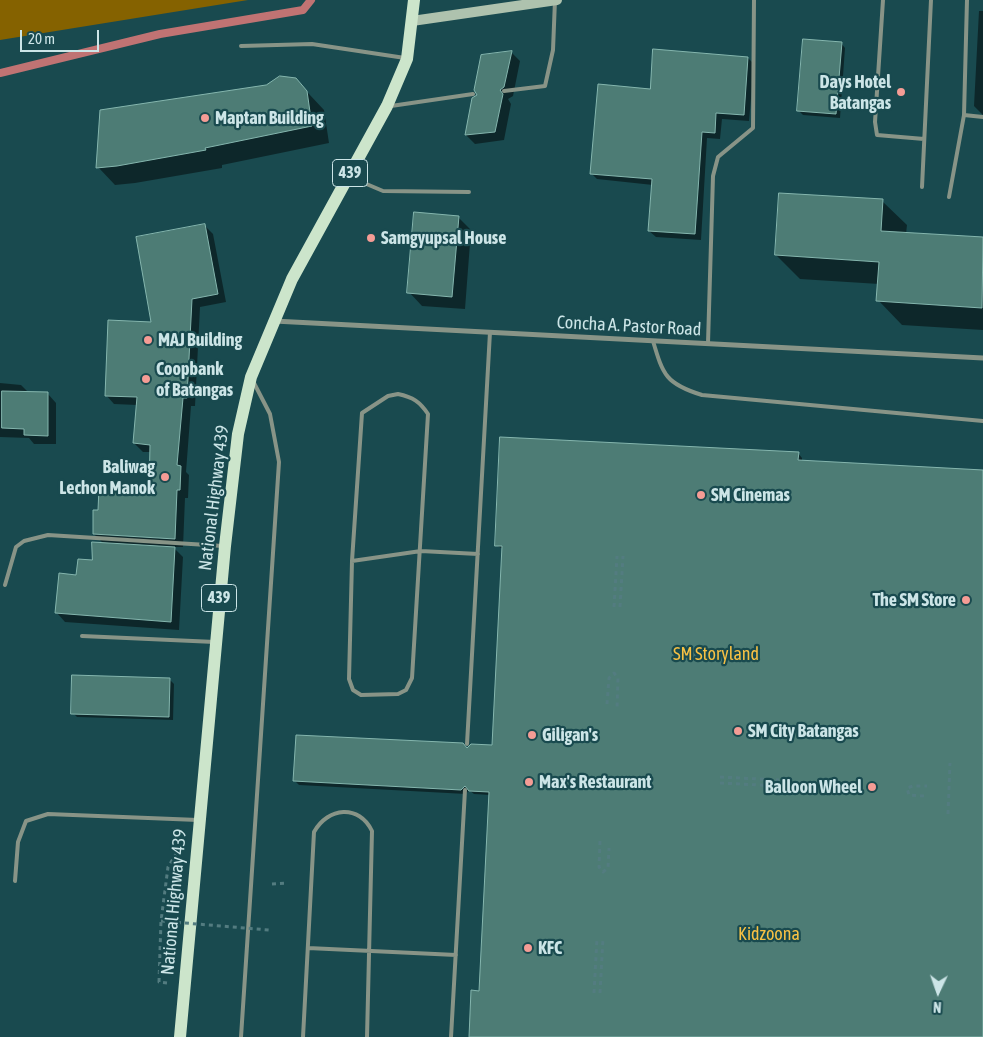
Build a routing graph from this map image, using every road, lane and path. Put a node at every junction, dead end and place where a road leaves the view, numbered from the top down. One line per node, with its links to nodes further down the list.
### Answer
1 (414, 0): 7 (main road, National Highway 439 / 439)
2 (556, 0): 7 (main road); 10 (lane)
3 (754, 0): 23 (lane)
4 (883, 0): 15 (lane)
5 (931, 0): 15 (lane)
6 (967, 0): 13 (lane)
7 (412, 21): 9 (main road, National Highway 439 / 439)
8 (241, 46): 9 (lane)
9 (407, 59): 12 (main road, National Highway 439 / 439)
10 (504, 91)
11 (473, 94): 12 (lane)
12 (386, 106): 16 (main road, National Highway 439 / 439)
13 (964, 115): 14 (lane); 19 (lane)
14 (983, 117)
15 (924, 139): 17 (lane)
16 (348, 176): 18 (lane); 20 (main road, National Highway 439 / 439)
17 (922, 187)
18 (469, 192)
19 (949, 197)
20 (273, 321): 21 (street, Concha A. Pastor Road); 25 (main road, National Highway 439 / 439)
21 (490, 332): 22 (street, Concha A. Pastor Road); 29 (lane)
22 (653, 340): 23 (street, Concha A. Pastor Road); 26 (lane)
23 (708, 344): 24 (street, Concha A. Pastor Road)
24 (983, 358)
25 (251, 377): 27 (main road, National Highway 439 / 439); 68 (lane)
26 (983, 421)
27 (225, 546): 33 (lane); 37 (main road, National Highway 439 / 439)
28 (421, 551): 29 (lane); 32 (lane); 32 (lane); 32 (lane)
29 (478, 554): 40 (lane)
30 (617, 556): 34 (path)
31 (623, 556): 35 (path)
32 (352, 561)
33 (5, 585)
34 (614, 607)
35 (620, 607)
36 (82, 636): 37 (lane)
37 (215, 642): 50 (main road, National Highway 439 / 439)
38 (607, 704): 39 (path)
39 (617, 708)
40 (467, 744)
41 (950, 763): 49 (path)
42 (720, 777): 43 (path)
43 (779, 780)
44 (720, 783): 45 (path)
45 (779, 786)
46 (927, 786): 48 (path)
47 (465, 790): 63 (lane)
48 (924, 796)
49 (948, 814)
50 (198, 820): 54 (lane); 67 (main road, National Highway 439 / 439)
51 (600, 841): 52 (path)
52 (609, 848)
53 (168, 867): 57 (path)
54 (15, 881)
55 (288, 883): 56 (path)
56 (272, 884)
57 (161, 921): 58 (path, bridge); 64 (path)
58 (269, 930)
59 (597, 938): 65 (path)
60 (603, 938): 66 (path)
61 (308, 948): 62 (lane); 62 (lane); 69 (lane)
62 (369, 950): 63 (lane); 70 (lane)
63 (456, 954): 71 (lane)
64 (159, 982)
65 (594, 993)
66 (600, 993)
67 (180, 1037)
68 (241, 1037)
69 (303, 1037)
70 (368, 1037)
71 (451, 1037)

